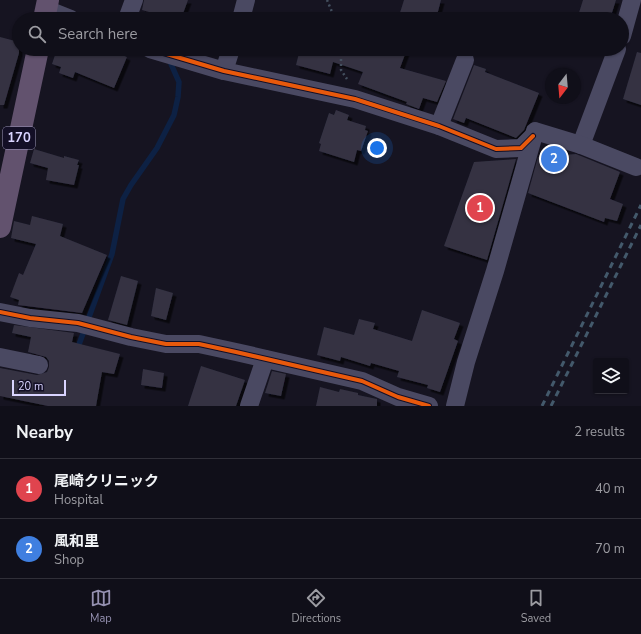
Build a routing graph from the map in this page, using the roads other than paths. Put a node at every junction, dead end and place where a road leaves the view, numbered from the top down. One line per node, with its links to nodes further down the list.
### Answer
1 (134, 0): 4 (street)
2 (246, 0): 5 (street)
3 (632, 0): 6 (street)
4 (130, 12)
5 (243, 12)
6 (629, 12)
7 (37, 56): 17 (highway, 170)
8 (174, 56): 12 (street)
9 (229, 56): 12 (street)
10 (614, 56): 15 (street)
11 (465, 60): 13 (street)
12 (224, 71): 13 (street)
13 (439, 126): 14 (street)
14 (533, 136): 15 (street); 24 (street)
15 (581, 146): 16 (street)
16 (636, 168)
17 (0, 227)
18 (0, 312): 20 (street)
19 (0, 357): 21 (street)
20 (265, 359): 22 (street); 23 (street)
21 (39, 364)
22 (249, 406)
23 (429, 406)
24 (455, 406)

